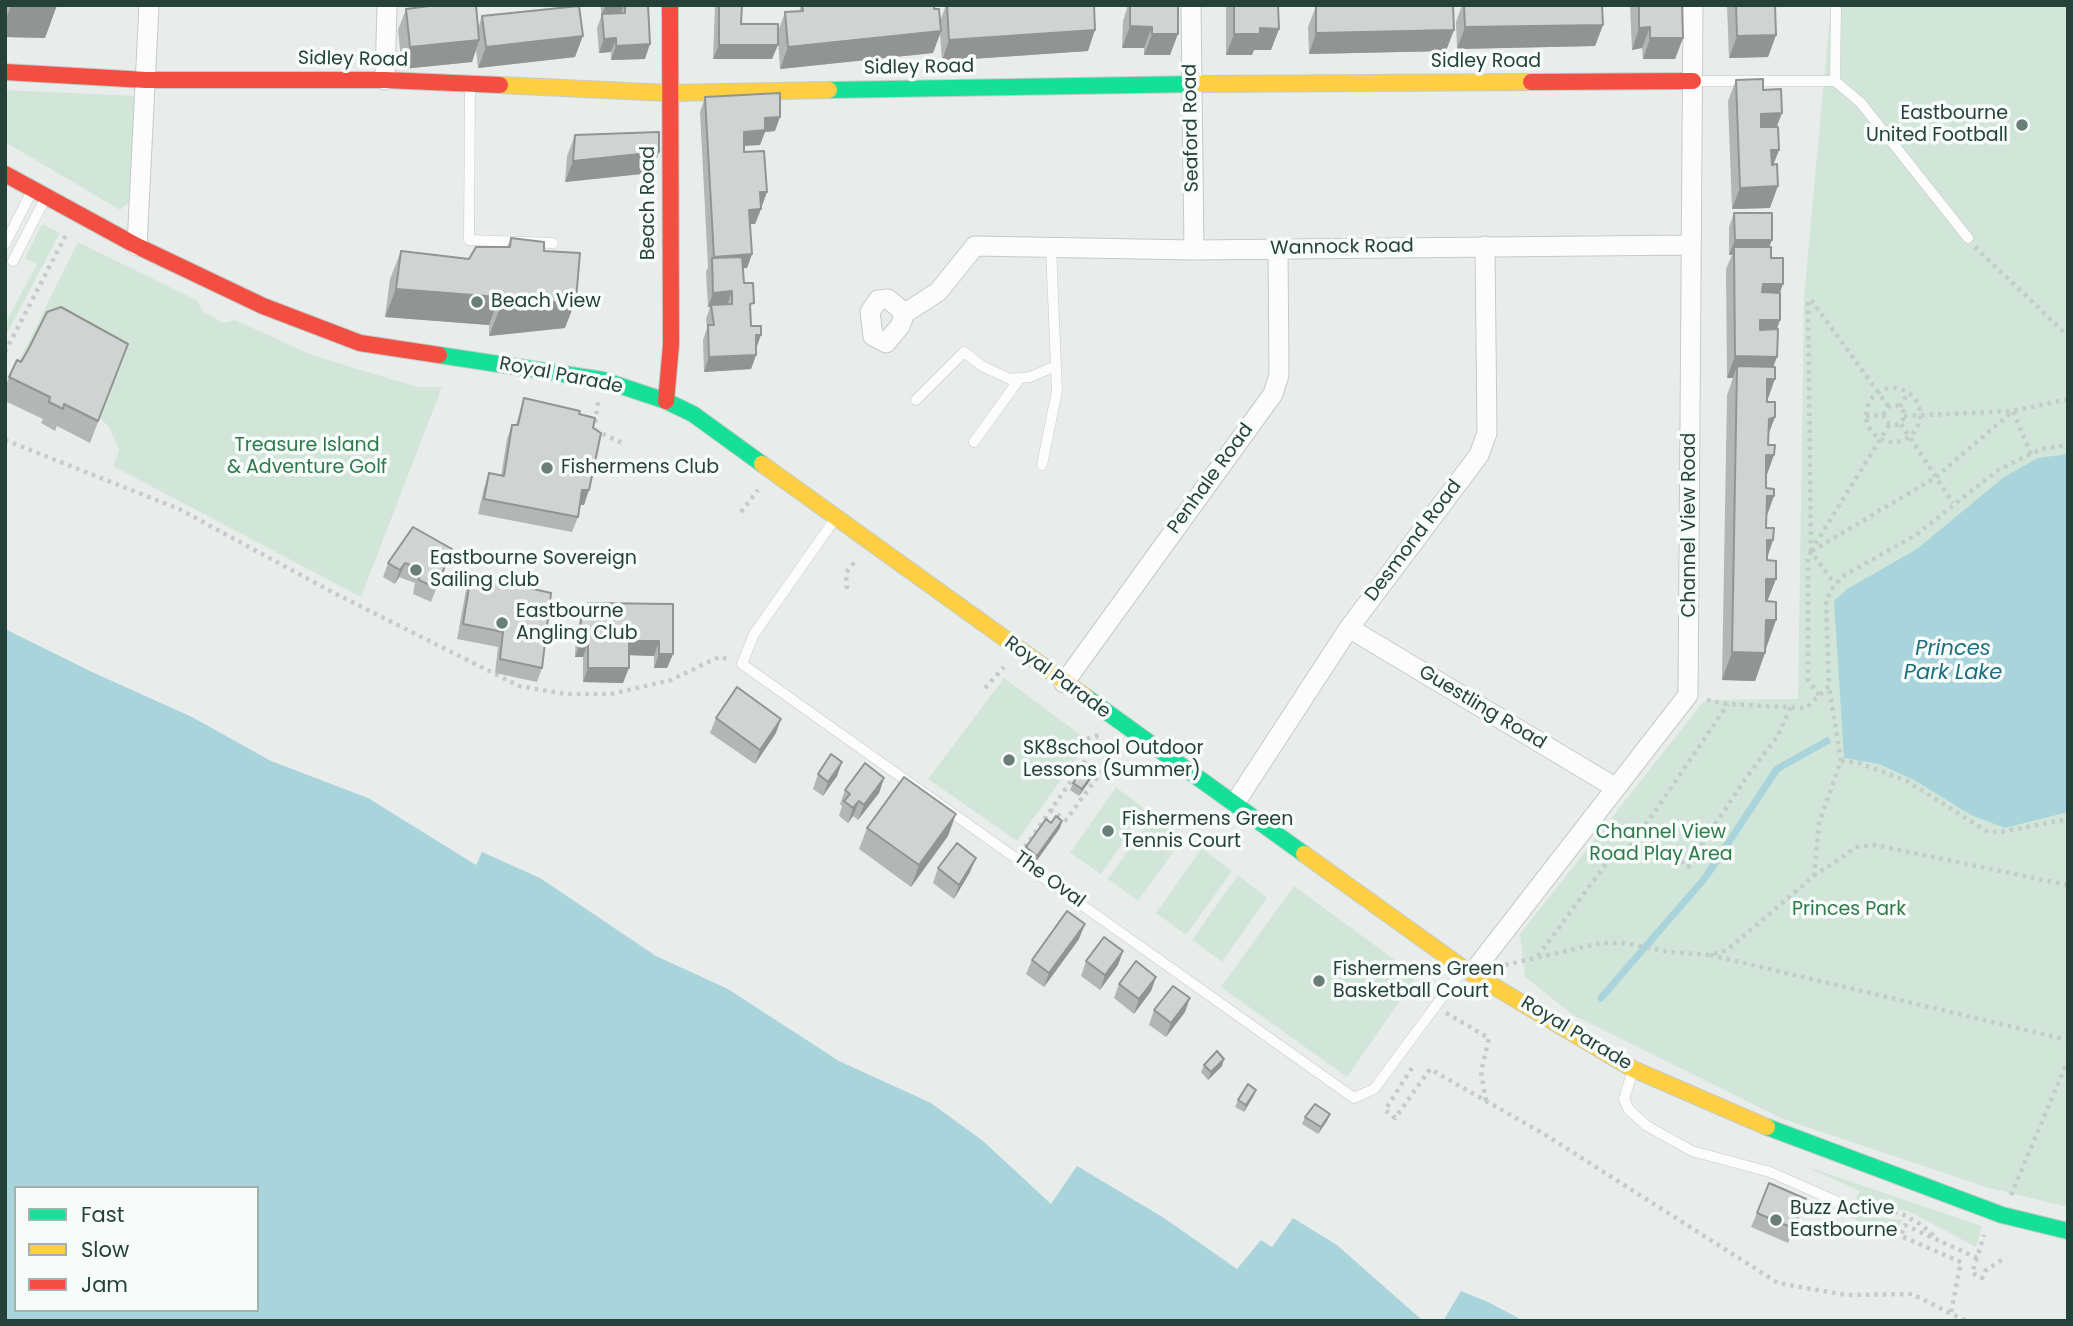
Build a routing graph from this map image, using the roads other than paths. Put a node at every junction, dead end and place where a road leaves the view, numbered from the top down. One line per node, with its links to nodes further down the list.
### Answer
1 (149, 5): 8 (street)
2 (387, 5): 9 (street)
3 (670, 5): 14 (street, Beach Road)
4 (1191, 5): 13 (street, Seaford Road)
5 (1693, 5): 10 (street, Channel View Road)
6 (1836, 5): 11 (lane)
7 (5, 72): 8 (street)
8 (146, 80): 9 (street, Sidley Road); 21 (street)
9 (385, 80): 12 (street, Sidley Road)
10 (1693, 81): 11 (lane); 13 (street, Sidley Road); 20 (street, Channel View Road)
11 (1835, 81): 17 (lane)
12 (470, 83): 14 (street, Sidley Road); 18 (lane)
13 (1191, 84): 14 (street, Sidley Road); 25 (street, Seaford Road)
14 (669, 93): 31 (street, Beach Road)
15 (5, 174): 16 (street, Royal Parade)
16 (40, 193): 19 (lane); 21 (street, Royal Parade); 26 (lane)
17 (1968, 238)
18 (553, 243)
19 (5, 244)
20 (1691, 245): 22 (street, Wannock Road); 37 (street, Channel View Road)
21 (137, 246): 31 (street, Royal Parade)
22 (1485, 246): 24 (street, Wannock Road); 35 (street, Desmond Road)
23 (1051, 247): 25 (street, Wannock Road); 27 (street, Wannock Road); 28 (lane)
24 (1278, 248): 25 (street, Wannock Road); 36 (street, Penhale Road)
25 (1194, 250)
26 (13, 261)
27 (905, 313)
28 (1056, 366): 29 (lane); 33 (lane)
29 (1020, 378): 30 (lane); 32 (lane)
30 (916, 400)
31 (666, 401): 34 (street, Royal Parade)
32 (974, 442)
33 (1042, 465)
34 (835, 519): 36 (street, Royal Parade); 39 (lane, The Oval)
35 (1349, 628): 37 (street, Guestling Road); 38 (street, Desmond Road)
36 (1063, 682): 38 (street, Royal Parade)
37 (1616, 788): 39 (street)
38 (1235, 803): 39 (street, Royal Parade)
39 (1468, 970): 40 (street, Royal Parade)
40 (1633, 1069): 41 (lane); 42 (street, Royal Parade)
41 (1838, 1202)
42 (2068, 1231)

